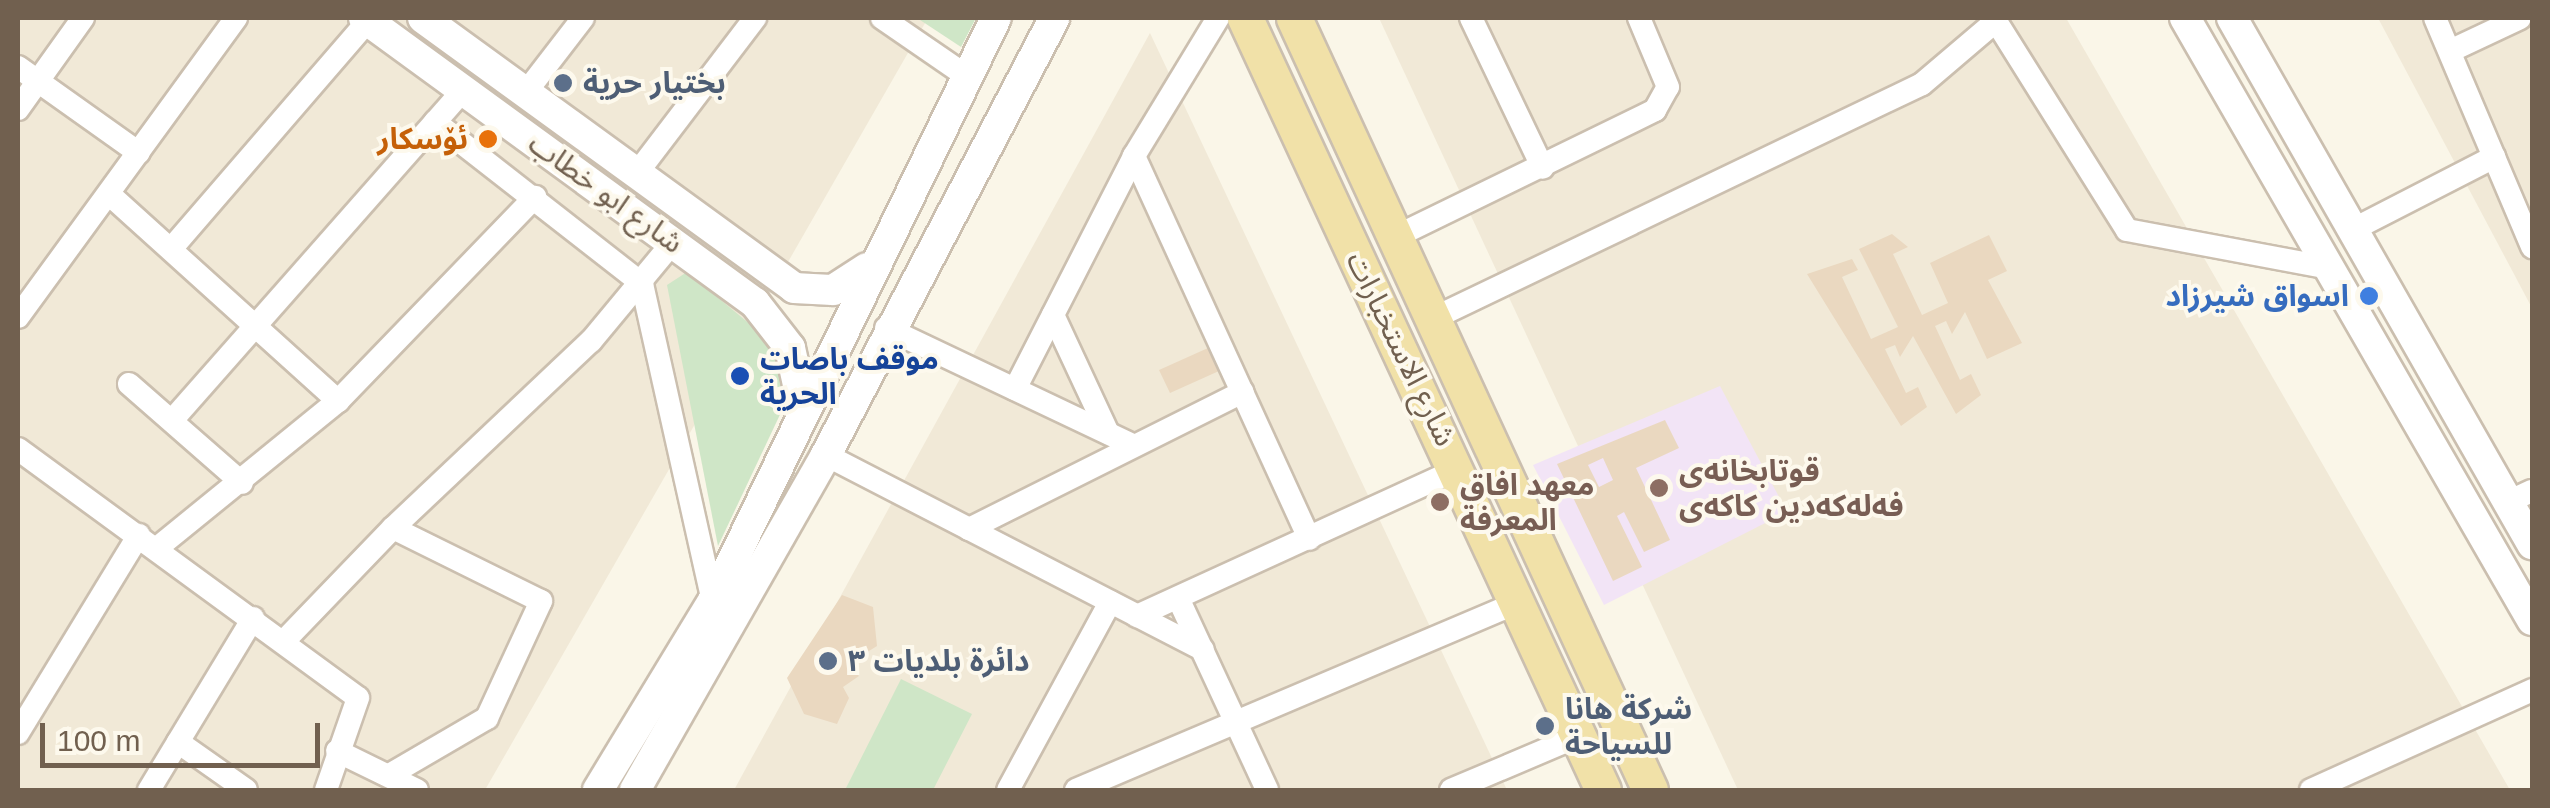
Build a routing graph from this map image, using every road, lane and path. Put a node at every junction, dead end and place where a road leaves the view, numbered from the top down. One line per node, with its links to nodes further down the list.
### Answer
1 (82, 18): 23 (street)
2 (236, 18): 28 (street)
3 (423, 18): 25 (main road, شارع ابو خطاب)
4 (583, 18): 25 (street)
5 (756, 18): 32 (street)
6 (882, 18): 22 (street)
7 (996, 18): 22 (main road)
8 (1054, 18): 51 (main road)
9 (1218, 18): 29 (street)
10 (1245, 18): 36 (main road, شارع الاستخبارات)
11 (1294, 18): 33 (main road, شارع الاستخبارات)
12 (1471, 18): 31 (street)
13 (1639, 18): 31 (street)
14 (2185, 18): 43 (main road)
15 (2232, 18): 37 (main road)
16 (2435, 18): 20 (street)
17 (2520, 18): 20 (street)
18 (366, 19): 24 (main road, شارع ابو خطاب); 41 (street)
19 (1995, 19): 43 (street); 49 (street)
20 (2450, 51): 30 (street)
21 (18, 68): 23 (street)
22 (965, 76): 42 (main road)
23 (37, 82): 26 (street); 28 (street)
24 (462, 91): 27 (street); 39 (main road, شارع ابو خطاب)
25 (526, 92): 32 (main road, شارع ابو خطاب)
26 (18, 109)
27 (435, 122): 35 (street); 50 (street)
28 (139, 153): 34 (street)
29 (1134, 156): 47 (street); 56 (street)
30 (2494, 157): 37 (street); 40 (street)
31 (1543, 168): 38 (street)
32 (637, 173): 44 (main road, شارع ابو خطاب)
33 (1367, 179): 36 (main road); 38 (main road, شارع الاستخبارات)
34 (109, 194): 41 (street); 48 (street)
35 (534, 197): 45 (street); 57 (street)
36 (1329, 199): 64 (main road, شارع الاستخبارات)
37 (2352, 230): 52 (main road)
38 (1397, 236): 49 (main road, شارع الاستخبارات)
39 (674, 241): 45 (street); 46 (main road, شارع ابو خطاب)
40 (2532, 247)
41 (171, 249): 50 (street)
42 (870, 266): 44 (main road, شارع ابو خطاب); 58 (main road)
43 (2330, 268): 53 (main road)
44 (774, 276): 46 (main road)
45 (642, 284): 67 (street); 72 (street)
46 (754, 303): 58 (main road, شارع ابو خطاب)
47 (1053, 315): 55 (street); 60 (street)
48 (18, 317)
49 (1432, 319): 99 (main road, شارع الاستخبارات)
50 (249, 323): 57 (street); 59 (street)
51 (886, 328): 55 (street); 63 (main road)
52 (2426, 363): 53 (main road); 66 (main road)
53 (2394, 381): 78 (main road)
54 (129, 384): 59 (street)
55 (1015, 389): 60 (street)
56 (1243, 392): 61 (street); 69 (street)
57 (338, 401): 65 (street)
58 (802, 403): 72 (main road)
59 (175, 417): 65 (street)
60 (1108, 433): 61 (street)
61 (1132, 444): 68 (street)
62 (18, 450): 70 (street)
63 (826, 455): 68 (street); 93 (main road)
64 (1458, 469): 69 (street); 75 (main road, شارع الاستخبارات)
65 (242, 483): 70 (street)
66 (2520, 496): 71 (main road)
67 (393, 528): 79 (street); 87 (street)
68 (969, 529): 74 (street)
69 (1309, 539): 73 (street)
70 (148, 542): 77 (street); 83 (street)
71 (2532, 544)
72 (713, 600): 92 (main road)
73 (1178, 600): 76 (street); 80 (street)
74 (1110, 602): 76 (street); 94 (street)
75 (1517, 603): 82 (street); 84 (main road, شارع الاستخبارات)
76 (1137, 616): 80 (street)
77 (253, 618): 79 (street); 85 (street)
78 (2532, 620)
79 (286, 639): 86 (street)
80 (1203, 650): 82 (street)
81 (2532, 690): 100 (street)
82 (1238, 727): 95 (street); 96 (street)
83 (18, 732)
84 (1578, 736): 97 (street); 98 (main road, شارع الاستخبارات)
85 (178, 742): 88 (street); 89 (street)
86 (336, 751): 87 (street); 90 (street)
87 (390, 774): 91 (street)
88 (149, 790)
89 (246, 790)
90 (326, 790)
91 (417, 790)
92 (598, 790)
93 (635, 790)
94 (1008, 790)
95 (1076, 790)
96 (1267, 790)
97 (1450, 790)
98 (1603, 790)
99 (1650, 790)
100 (2311, 790)

